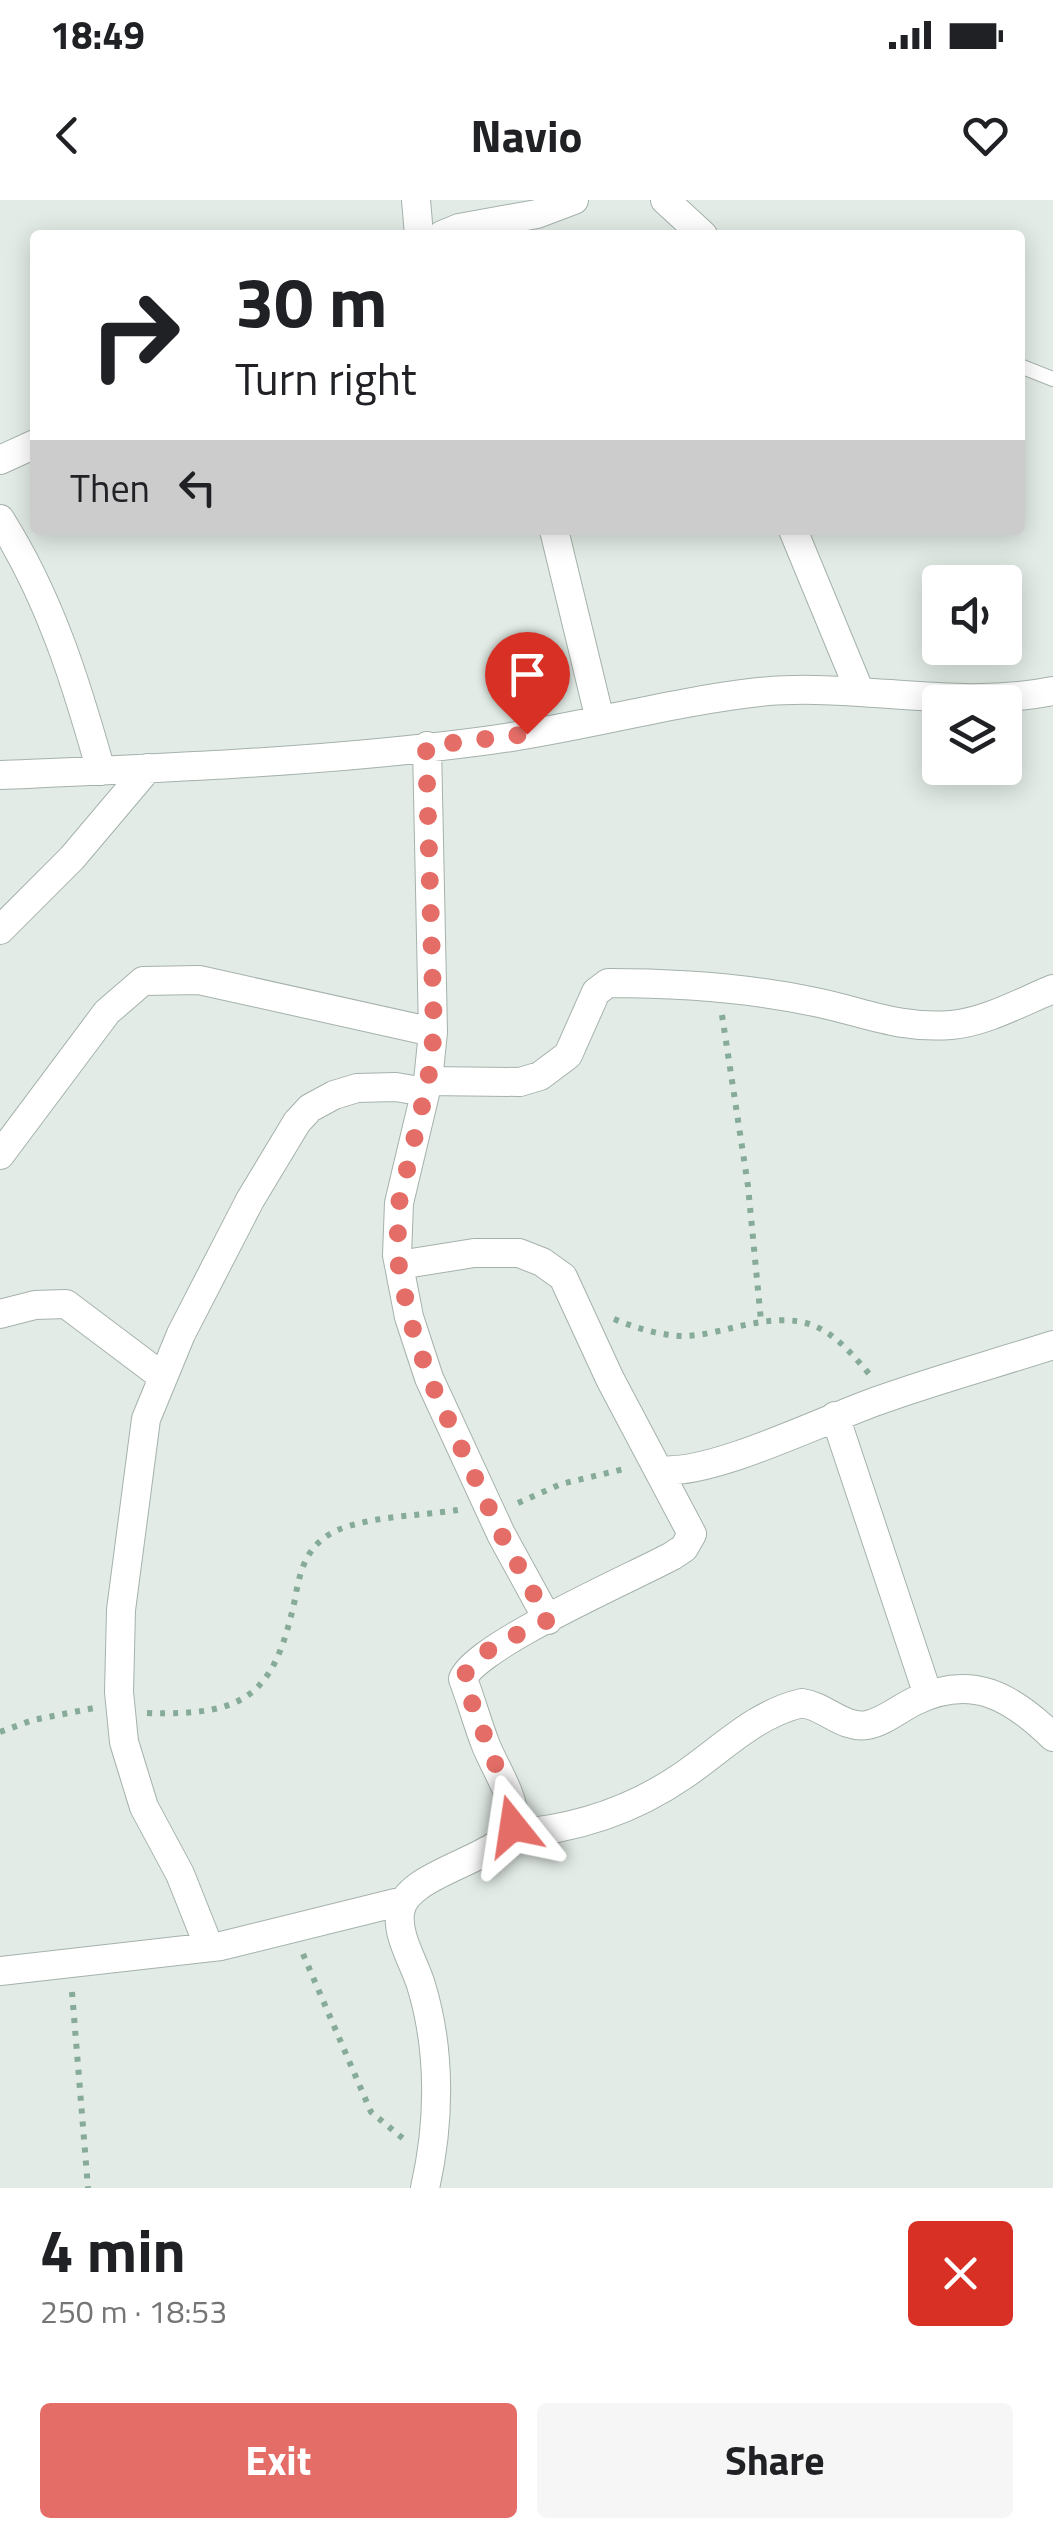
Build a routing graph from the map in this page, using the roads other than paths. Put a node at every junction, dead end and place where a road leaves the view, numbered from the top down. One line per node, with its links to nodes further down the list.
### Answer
1 (416, 200): 4 (street)
2 (574, 200): 5 (street)
3 (665, 200): 6 (street)
4 (419, 230)
5 (454, 230)
6 (698, 230)
7 (1025, 368): 8 (lane)
8 (1053, 380)
9 (30, 446): 10 (street)
10 (0, 460)
11 (0, 519): 19 (street)
12 (555, 535): 16 (street)
13 (795, 535): 15 (street)
14 (1053, 691): 15 (street)
15 (860, 692): 16 (street)
16 (600, 720): 17 (street)
17 (426, 746): 18 (street); 23 (street)
18 (148, 768): 19 (street); 21 (street)
19 (101, 771): 20 (street)
20 (0, 775)
21 (0, 930)
22 (1053, 989): 24 (street)
23 (434, 1032): 24 (street); 25 (street)
24 (426, 1087): 26 (street); 29 (street)
25 (0, 1155)
26 (399, 1266): 31 (street); 32 (street)
27 (0, 1314): 29 (street)
28 (1053, 1345): 30 (street)
29 (163, 1377): 37 (street)
30 (835, 1416): 31 (street); 33 (street)
31 (657, 1467): 32 (street)
32 (548, 1620): 35 (street)
33 (928, 1695): 34 (street); 35 (street)
34 (1053, 1737)
35 (510, 1834): 36 (street)
36 (402, 1901): 37 (street); 39 (street)
37 (209, 1947): 38 (street)
38 (0, 1971)
39 (425, 2188)

